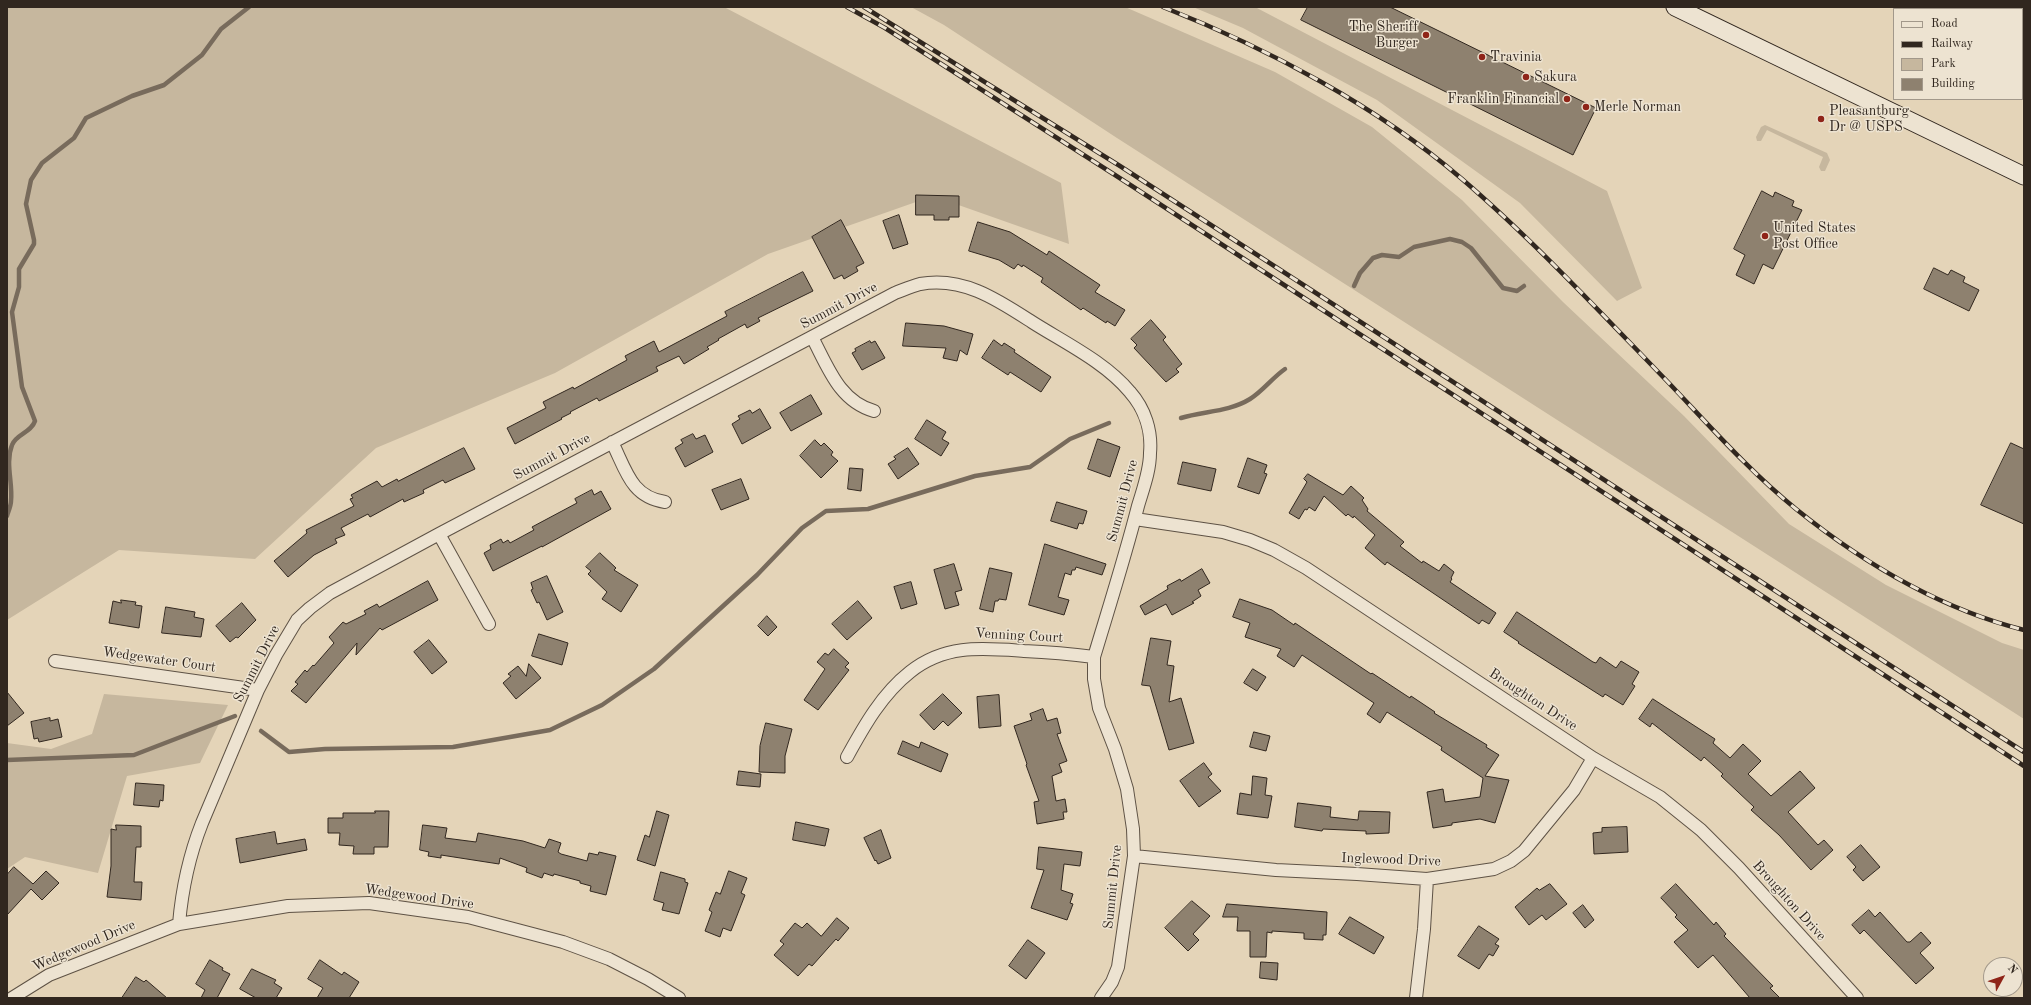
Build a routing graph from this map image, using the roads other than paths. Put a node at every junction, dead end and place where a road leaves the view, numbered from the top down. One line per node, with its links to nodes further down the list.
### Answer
1 (1676, 7): 2 (main road)
2 (2024, 176)
3 (812, 337): 4 (street); 5 (street, Summit Drive); 7 (street, Summit Drive)
4 (874, 412)
5 (612, 442): 6 (street); 8 (street, Summit Drive)
6 (665, 502)
7 (1135, 519): 10 (street, Summit Drive); 14 (street, Broughton Drive)
8 (439, 534): 9 (street); 12 (street, Summit Drive)
9 (489, 624)
10 (1094, 657): 13 (street, Venning Court); 15 (street, Summit Drive)
11 (55, 661): 12 (street, Wedgewater Court)
12 (258, 690): 17 (street, Summit Drive)
13 (847, 757)
14 (1593, 758): 16 (street, Inglewood Drive); 22 (street, Broughton Drive)
15 (1134, 856): 16 (street, Inglewood Drive); 20 (street, Summit Drive)
16 (1427, 879): 21 (street)
17 (179, 924): 18 (street, Wedgewood Drive); 19 (street, Wedgewood Drive)
18 (12, 998)
19 (679, 998)
20 (1101, 998)
21 (1416, 998)
22 (1857, 998)

